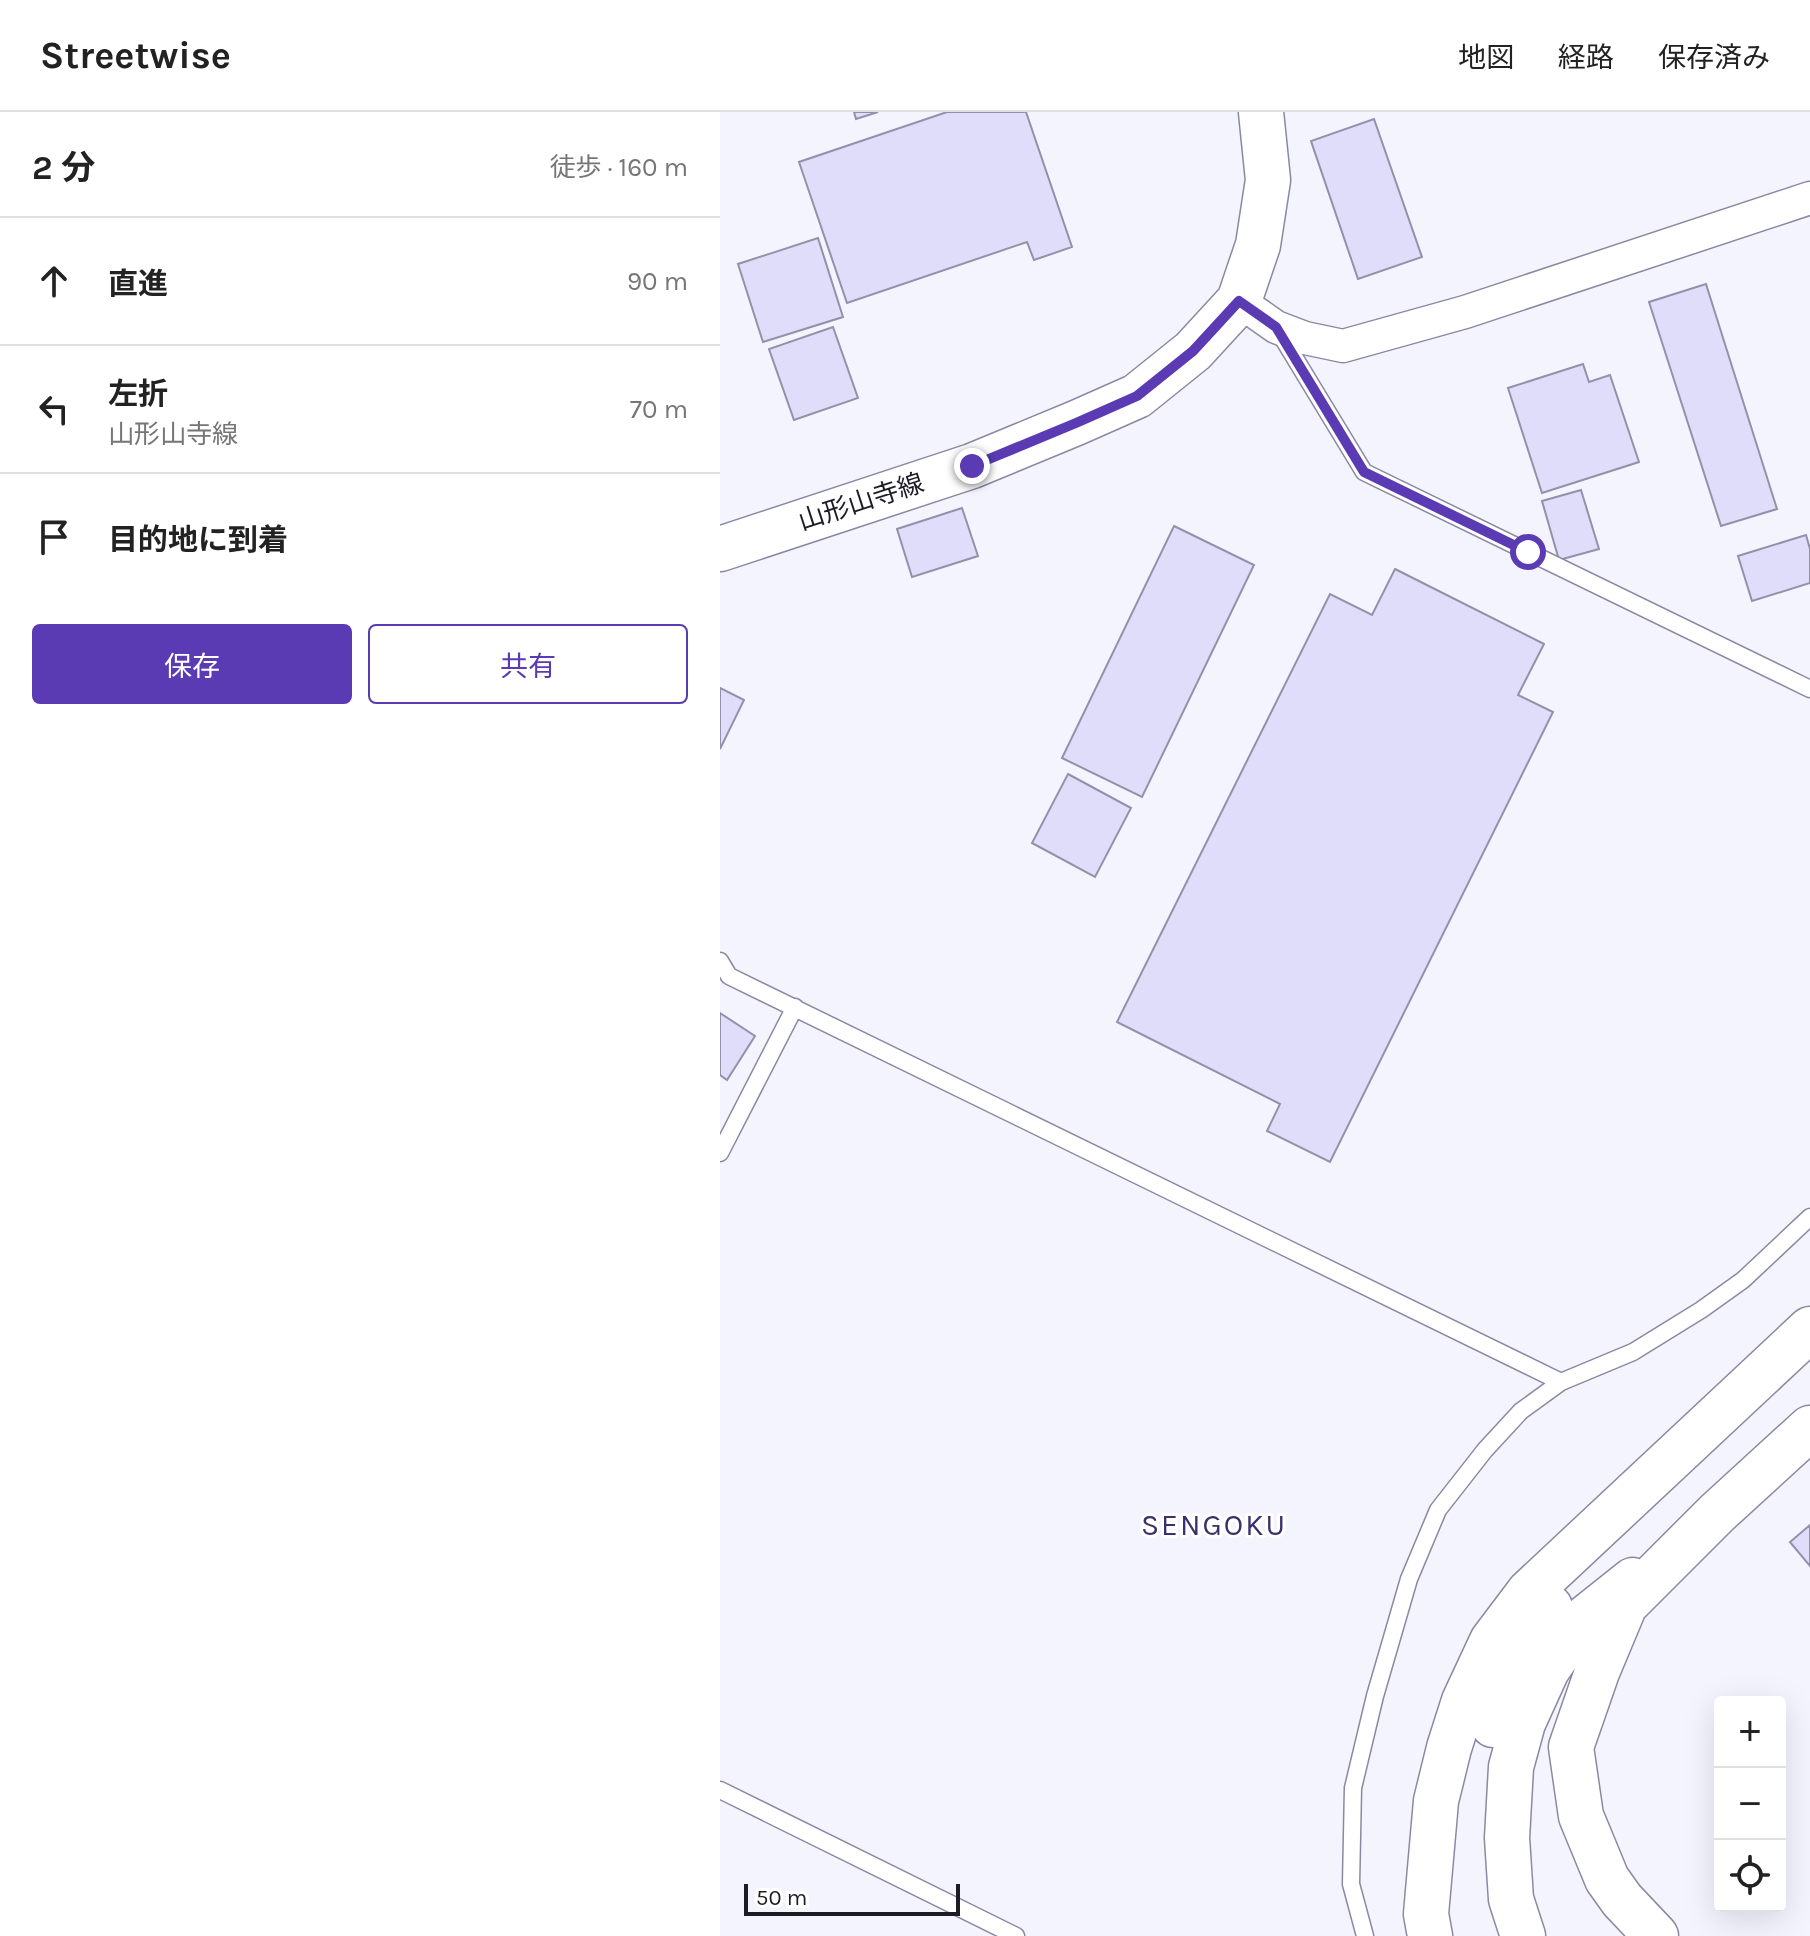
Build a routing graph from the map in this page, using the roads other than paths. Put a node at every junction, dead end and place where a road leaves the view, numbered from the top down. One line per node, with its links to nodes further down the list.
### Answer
1 (1261, 112): 3 (main road, 山形山寺線)
2 (1810, 198): 4 (street)
3 (1239, 301): 4 (street); 5 (main road, 山形山寺線)
4 (1276, 327): 6 (lane)
5 (720, 549)
6 (1810, 689)
7 (720, 961): 8 (lane)
8 (795, 1007): 9 (lane); 12 (lane)
9 (720, 1153)
10 (1810, 1217): 12 (lane)
11 (1810, 1329): 14 (main road)
12 (1561, 1382): 18 (lane)
13 (1810, 1428): 15 (main road)
14 (1644, 1485): 19 (main road); 20 (main road)
15 (1717, 1513): 21 (main road); 22 (main road)
16 (720, 1790): 17 (lane)
17 (1016, 1936)
18 (1365, 1936)
19 (1430, 1936)
20 (1493, 1936)
21 (1523, 1936)
22 (1656, 1936)

